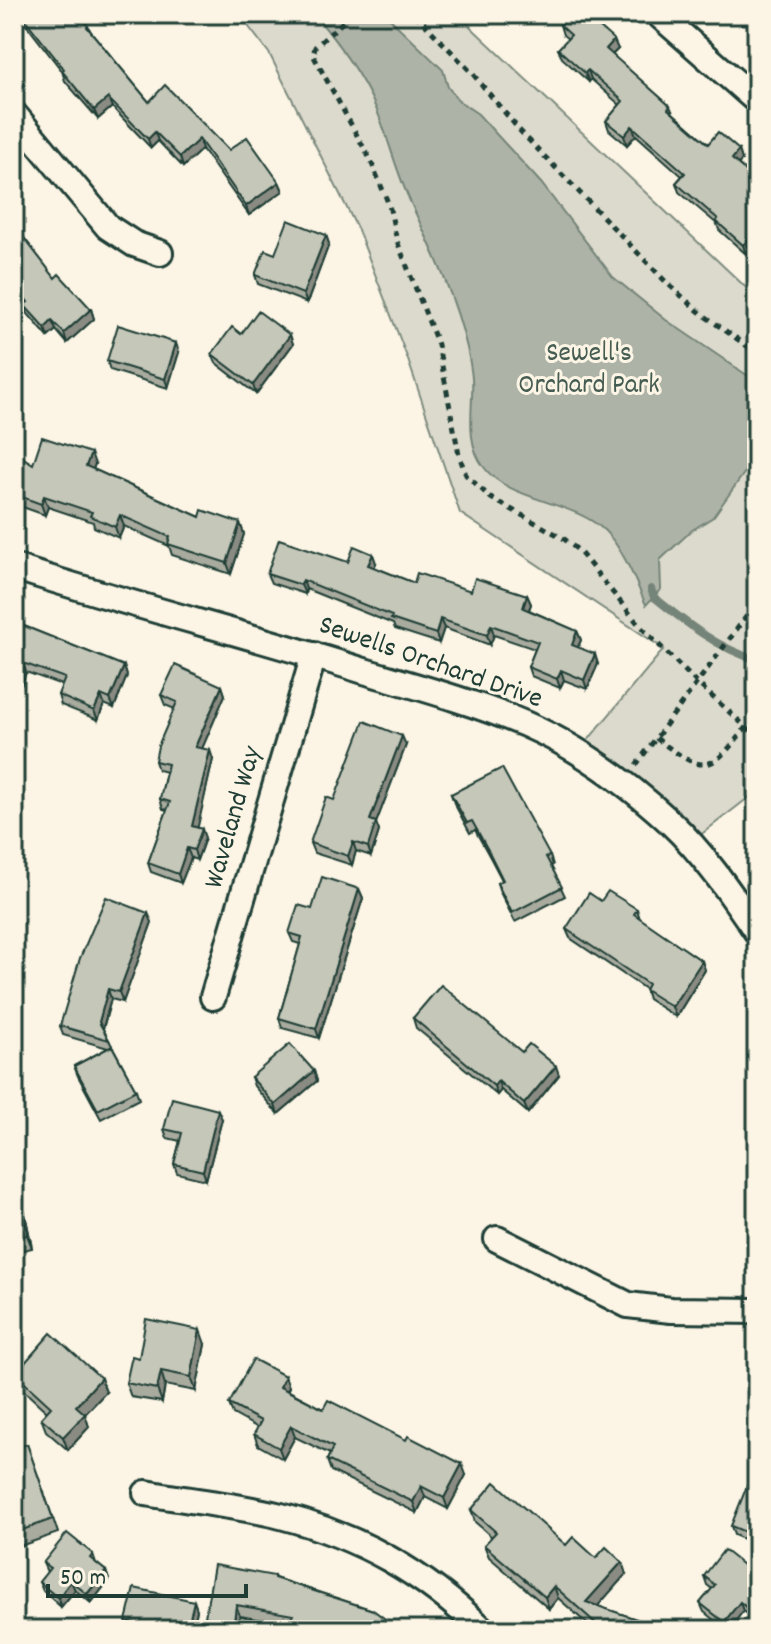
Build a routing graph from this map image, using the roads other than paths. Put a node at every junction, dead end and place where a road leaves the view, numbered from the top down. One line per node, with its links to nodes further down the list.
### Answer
1 (658, 14): 2 (street)
2 (757, 101)
3 (14, 114): 4 (street)
4 (160, 253)
5 (14, 567): 6 (street, Sewells Orchard Drive)
6 (314, 655): 7 (street, Sewells Orchard Drive); 8 (street, Waveland Way)
7 (757, 932)
8 (213, 997)
9 (497, 1239): 10 (street)
10 (757, 1311)
11 (146, 1493): 12 (street)
12 (483, 1630)

